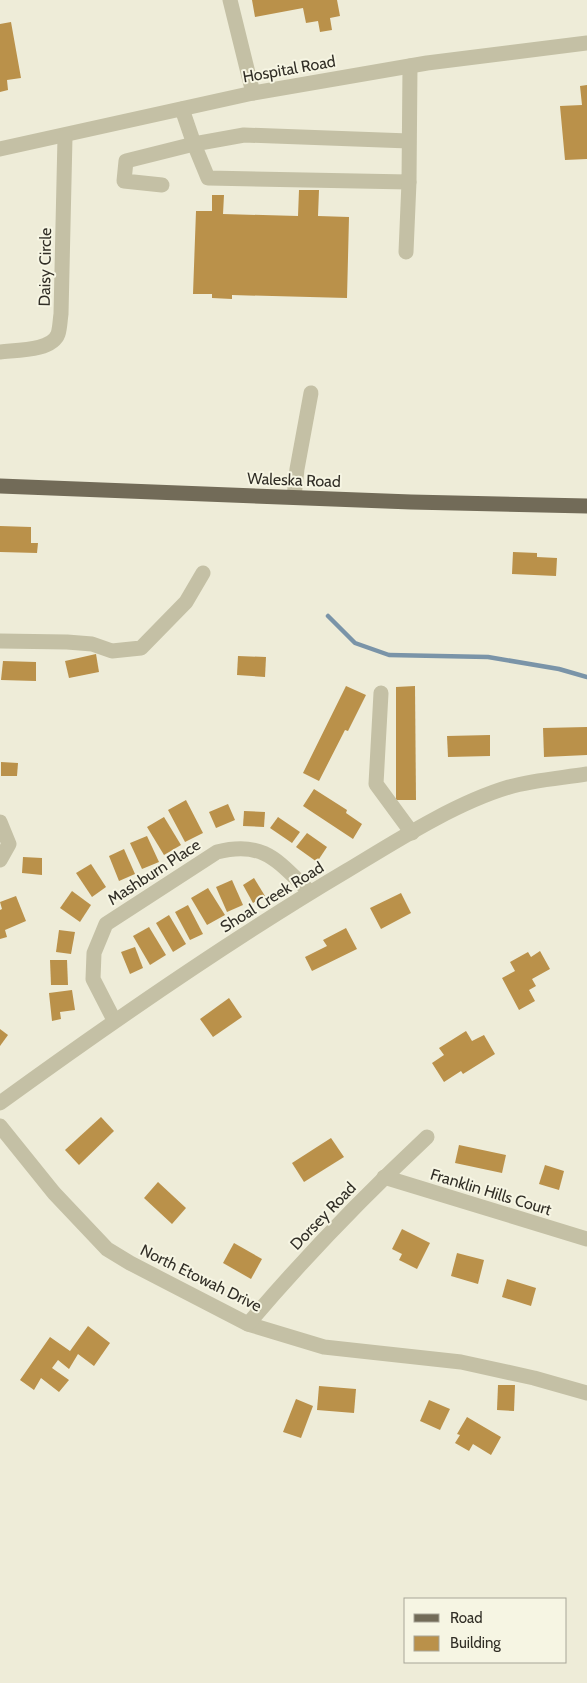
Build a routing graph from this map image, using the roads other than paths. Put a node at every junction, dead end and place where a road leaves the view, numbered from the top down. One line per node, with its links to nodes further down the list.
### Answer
1 (230, 0): 4 (street)
2 (587, 43): 3 (street, Hospital Road)
3 (410, 66): 4 (street, Hospital Road); 7 (street)
4 (253, 93): 5 (street, Hospital Road)
5 (182, 109): 6 (street, Hospital Road); 8 (street)
6 (65, 137): 9 (street, Hospital Road); 13 (street, Daisy Circle)
7 (409, 141): 8 (street); 10 (street)
8 (194, 144): 10 (street); 11 (street)
9 (0, 150)
10 (409, 182): 12 (street)
11 (162, 185)
12 (406, 252)
13 (0, 352)
14 (311, 393): 16 (street)
15 (0, 486): 16 (main road, Waleska Road)
16 (294, 497): 17 (main road, Waleska Road)
17 (587, 506)
18 (203, 573): 19 (street)
19 (0, 641)
20 (381, 693): 23 (street)
21 (587, 774): 23 (street, Shoal Creek Road)
22 (0, 822): 24 (street)
23 (412, 833): 25 (street, Shoal Creek Road)
24 (0, 860)
25 (310, 892): 26 (street, Shoal Creek Road); 26 (street, Mashburn Place)
26 (114, 1020): 27 (street, Shoal Creek Road)
27 (0, 1103)
28 (0, 1126): 32 (street, North Etowah Drive)
29 (426, 1137): 30 (street, Dorsey Road)
30 (384, 1177): 31 (street, Franklin Hills Court); 32 (street, Dorsey Road)
31 (587, 1239)
32 (248, 1324): 33 (street, North Etowah Drive)
33 (587, 1393)

